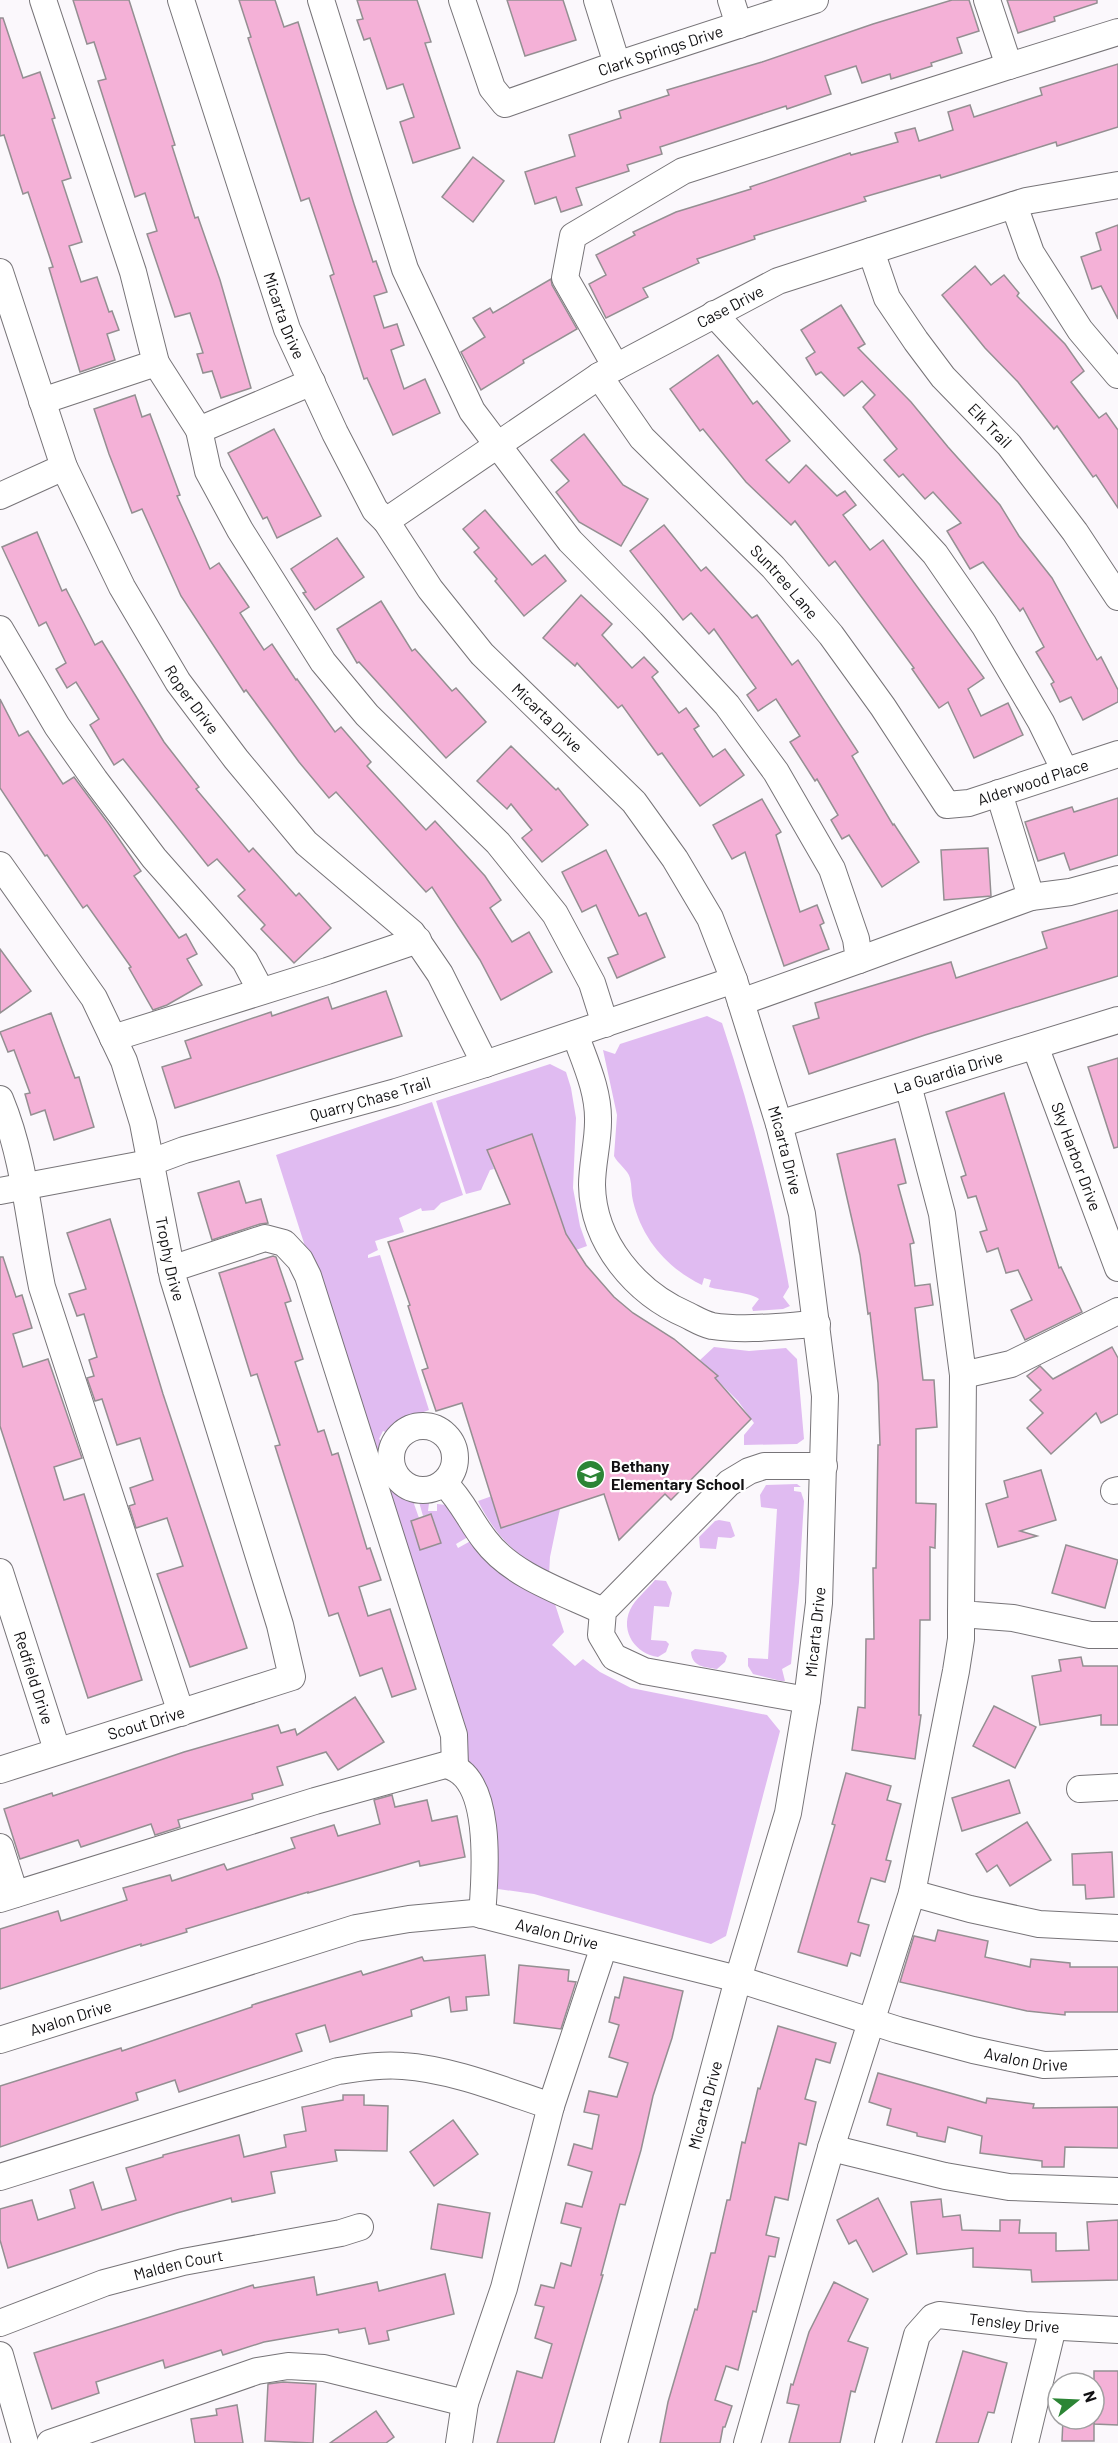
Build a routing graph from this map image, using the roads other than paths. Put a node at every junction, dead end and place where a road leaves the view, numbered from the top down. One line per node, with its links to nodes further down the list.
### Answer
1 (44, 0): 18 (street)
2 (181, 0): 21 (street, Micarta Drive)
3 (321, 0): 24 (street)
4 (462, 0): 11 (street, Clark Springs Drive)
5 (597, 0): 11 (street)
6 (731, 0): 9 (street)
7 (815, 0): 9 (street, Clark Springs Drive)
8 (987, 0): 12 (street)
9 (739, 25): 11 (street, Clark Springs Drive)
10 (1118, 32): 12 (street, Suntree Lane)
11 (617, 64)
12 (1009, 66): 19 (street, Suntree Lane)
13 (1118, 185): 14 (street, Case Drive)
14 (1014, 205): 15 (street, Case Drive); 20 (street)
15 (871, 251): 17 (street, Case Drive); 28 (street, Elk Trail)
16 (0, 272): 22 (street, Roper Drive)
17 (714, 314): 19 (street, Case Drive); 31 (street)
18 (156, 363): 22 (street); 23 (street)
19 (608, 372): 24 (street, Case Drive); 33 (street, Suntree Lane)
20 (1118, 375)
21 (312, 382): 23 (street); 27 (street, Micarta Drive)
22 (42, 401): 25 (street, Roper Drive)
23 (199, 430): 42 (street)
24 (499, 445): 27 (street, Case Drive); 38 (street)
25 (64, 467): 26 (street); 37 (street, Roper Drive)
26 (0, 496)
27 (386, 521): 40 (street, Micarta Drive)
28 (1118, 597)
29 (0, 629): 39 (street)
30 (1118, 754): 31 (street, Alderwood Place)
31 (1065, 771): 32 (street, Alderwood Place)
32 (999, 793): 33 (street, Alderwood Place); 36 (street)
33 (946, 805)
34 (0, 865): 44 (street, Trophy Drive)
35 (1118, 879): 36 (street, Quarry Chase Trail)
36 (1031, 897): 38 (street, Quarry Chase Trail)
37 (418, 940): 39 (street); 46 (street, Roper Drive)
38 (859, 960): 40 (street, Quarry Chase Trail)
39 (261, 991): 44 (street)
40 (737, 991): 42 (street, Quarry Chase Trail); 49 (street, Micarta Drive)
41 (1118, 1020): 45 (street, La Guardia Drive)
42 (605, 1024): 43 (street, Quarry Chase Trail)
43 (575, 1034): 46 (street, Quarry Chase Trail); 56 (street)
44 (113, 1038): 50 (street, Trophy Drive)
45 (1035, 1046): 47 (street, La Guardia Drive); 53 (street, Sky Harbor Drive)
46 (484, 1064): 50 (street, Quarry Chase Trail)
47 (908, 1085): 49 (street, La Guardia Drive); 57 (street)
48 (0, 1099): 51 (street)
49 (779, 1124): 56 (street, Micarta Drive)
50 (149, 1163): 51 (street, Quarry Chase Trail); 54 (street, Trophy Drive)
51 (26, 1186): 52 (street, Quarry Chase Trail); 66 (street)
52 (0, 1191)
53 (1118, 1268)
54 (171, 1269): 64 (street, Trophy Drive); 68 (street)
55 (1118, 1311): 57 (street)
56 (817, 1324): 58 (street, Micarta Drive)
57 (963, 1375): 62 (street)
58 (824, 1466): 61 (street); 65 (street, Micarta Drive)
59 (444, 1483): 61 (street)
60 (0, 1572): 67 (street, Redfield Drive)
61 (603, 1611): 65 (street)
62 (961, 1614): 63 (street); 73 (street)
63 (1118, 1635)
64 (292, 1677): 66 (street, Scout Drive)
65 (807, 1700): 78 (street, Micarta Drive)
66 (180, 1713): 67 (street, Scout Drive)
67 (57, 1750): 69 (street, Scout Drive)
68 (455, 1767): 74 (street); 75 (street)
69 (0, 1770)
70 (1118, 1787): 71 (street)
71 (1080, 1789)
72 (0, 1847): 74 (street)
73 (912, 1893): 76 (street); 79 (street)
74 (8, 1897)
75 (482, 1915): 77 (street, Avalon Drive); 80 (street, Avalon Drive)
76 (1118, 1928)
77 (604, 1946): 78 (street, Avalon Drive); 82 (street)
78 (738, 1979): 79 (street, Avalon Drive); 95 (street, Micarta Drive)
79 (870, 2021): 81 (street, Avalon Drive); 83 (street)
80 (0, 2040)
81 (1118, 2063)
82 (551, 2106): 84 (street); 91 (street)
83 (831, 2148): 85 (street); 96 (street)
84 (0, 2177)
85 (1118, 2191)
86 (360, 2227): 87 (street, Malden Court)
87 (0, 2323)
88 (1053, 2327): 89 (street, Tensley Drive); 97 (street, Tensley Drive); 98 (street)
89 (1118, 2330)
90 (0, 2355): 92 (street)
91 (465, 2403): 93 (street); 94 (street)
92 (26, 2443)
93 (50, 2443)
94 (459, 2443)
95 (614, 2443)
96 (747, 2443)
97 (888, 2443)
98 (1025, 2443)

